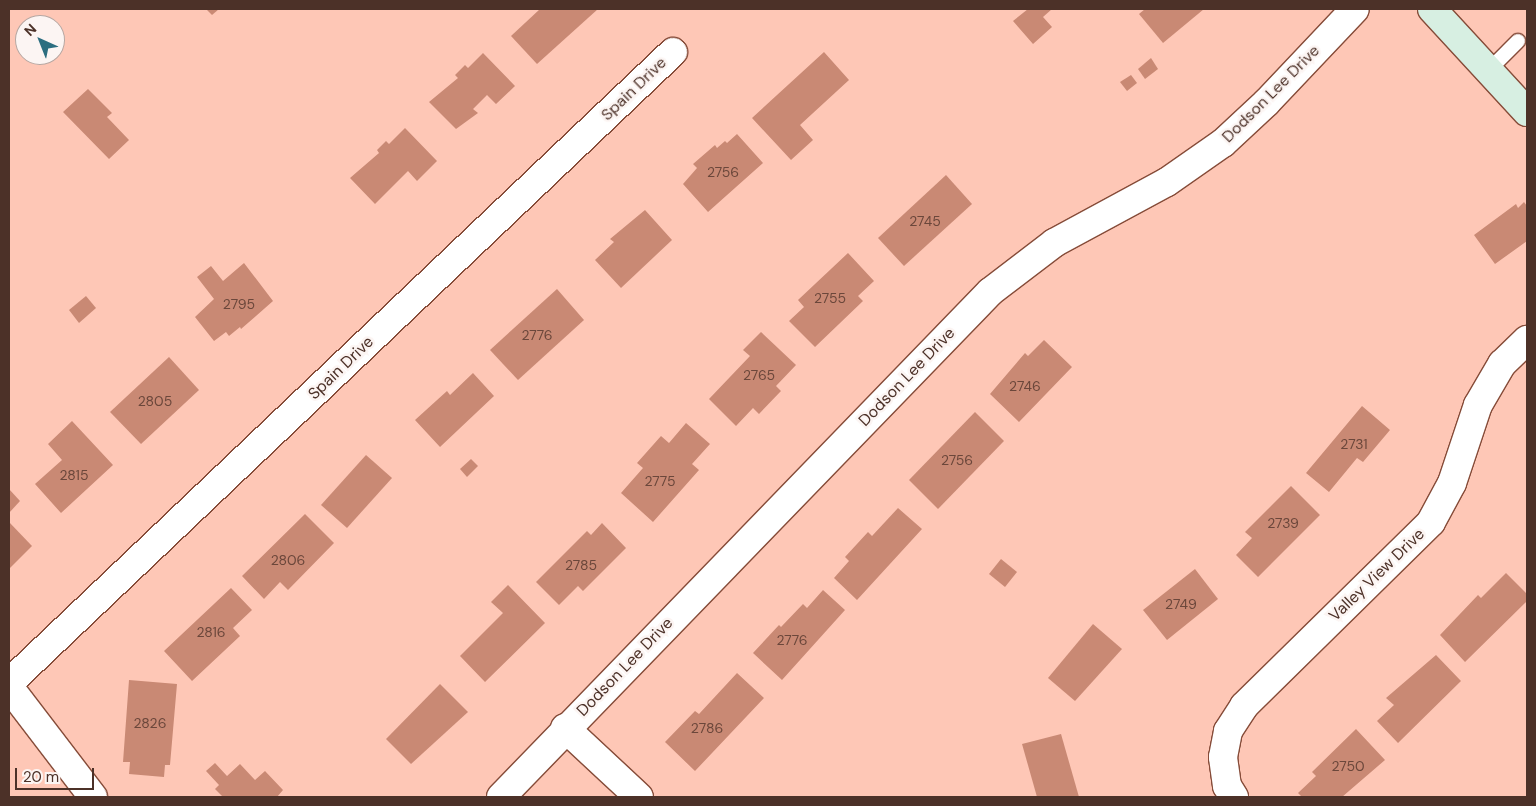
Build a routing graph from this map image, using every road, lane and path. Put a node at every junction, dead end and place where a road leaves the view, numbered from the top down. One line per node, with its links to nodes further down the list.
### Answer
1 (1355, 9): 10 (street, Dodson Lee Drive)
2 (1432, 9): 5 (street)
3 (1518, 41): 5 (lane)
4 (673, 52): 8 (street, Spain Drive)
5 (1489, 70): 6 (street)
6 (1527, 112)
7 (1527, 340): 14 (street, Valley View Drive)
8 (9, 683)
9 (9, 687): 11 (street)
10 (565, 728): 12 (street, Dodson Lee Drive); 13 (street)
11 (93, 797)
12 (501, 797)
13 (639, 797)
14 (1234, 797)

